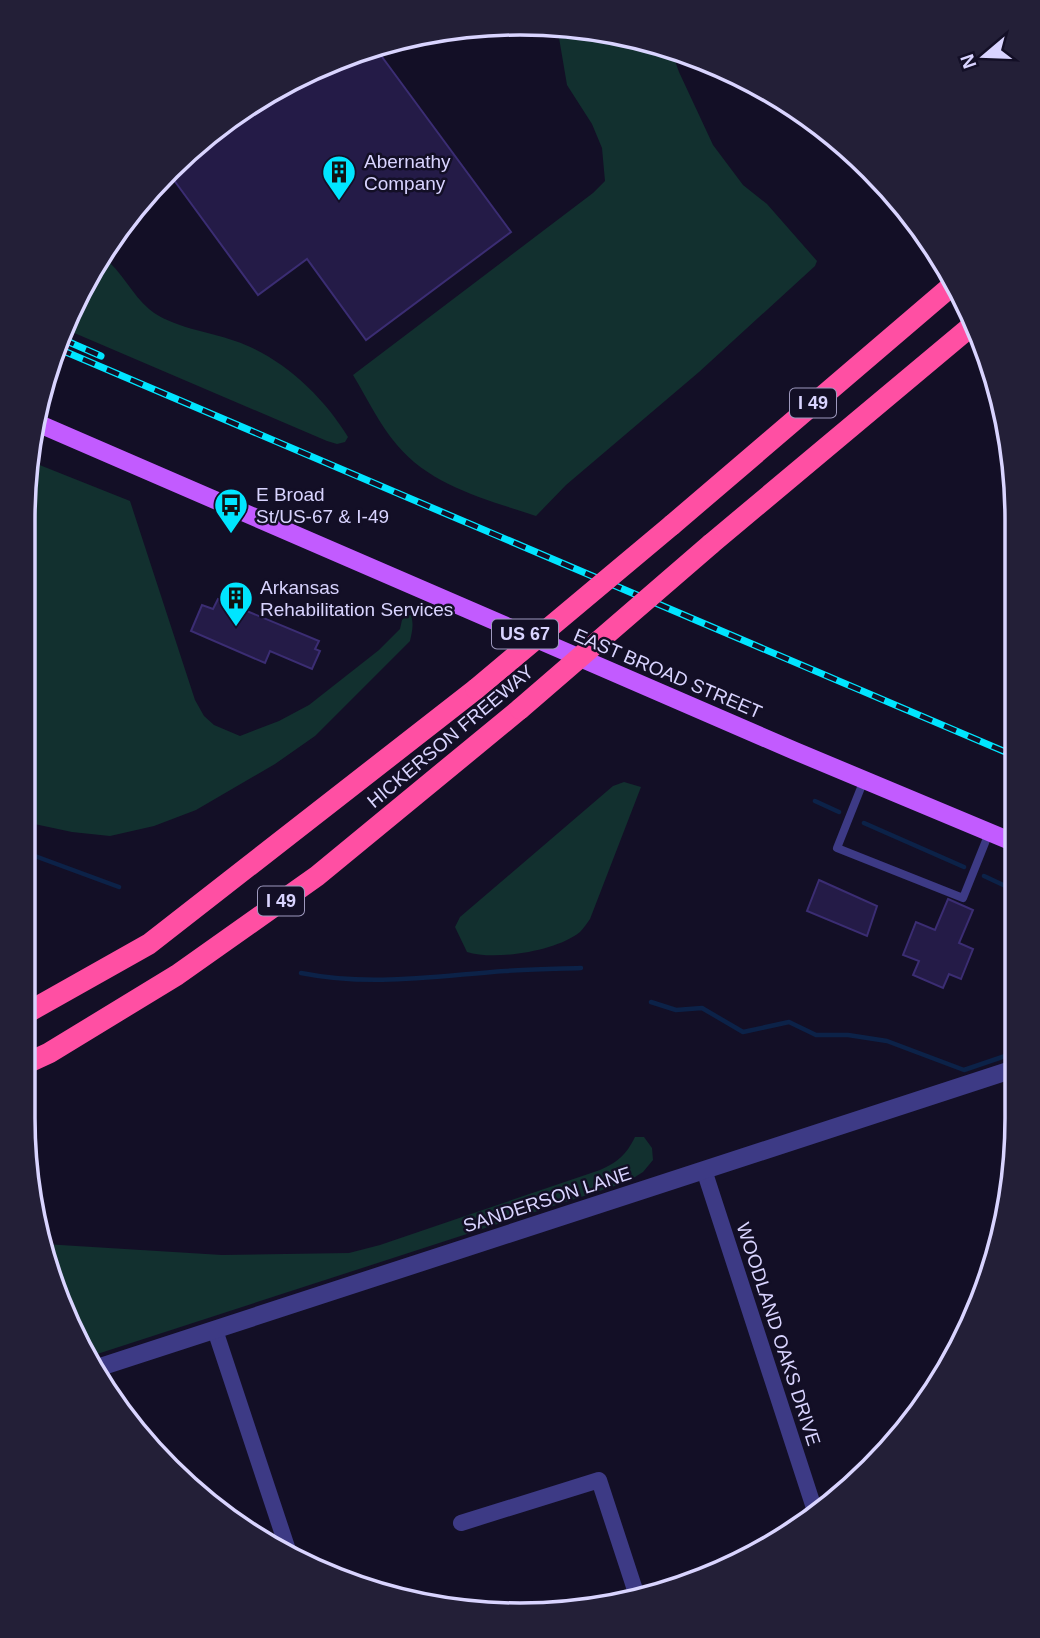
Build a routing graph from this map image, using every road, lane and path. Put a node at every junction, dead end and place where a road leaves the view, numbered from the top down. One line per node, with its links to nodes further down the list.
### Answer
1 (947, 291): 9 (highway, HICKERSON FREEWAY / I 49, bridge)
2 (966, 330): 4 (highway, HICKERSON FREEWAY / I 49)
3 (969, 335): 4 (highway)
4 (885, 399): 10 (highway, HICKERSON FREEWAY / I 49, bridge)
5 (44, 426): 6 (main road, EAST BROAD STREET / US 67)
6 (864, 780): 7 (main road, EAST BROAD STREET / US 67); 7 (lane)
7 (989, 833): 8 (main road, EAST BROAD STREET / US 67)
8 (1005, 840)
9 (35, 1008)
10 (35, 1059)
11 (1005, 1072): 12 (street, SANDERSON LANE)
12 (704, 1170): 13 (street, SANDERSON LANE); 15 (street, WOODLAND OAKS DRIVE)
13 (215, 1330): 14 (street, SANDERSON LANE); 17 (street)
14 (104, 1366)
15 (813, 1504)
16 (461, 1523): 18 (street)
17 (286, 1543)
18 (635, 1589)

